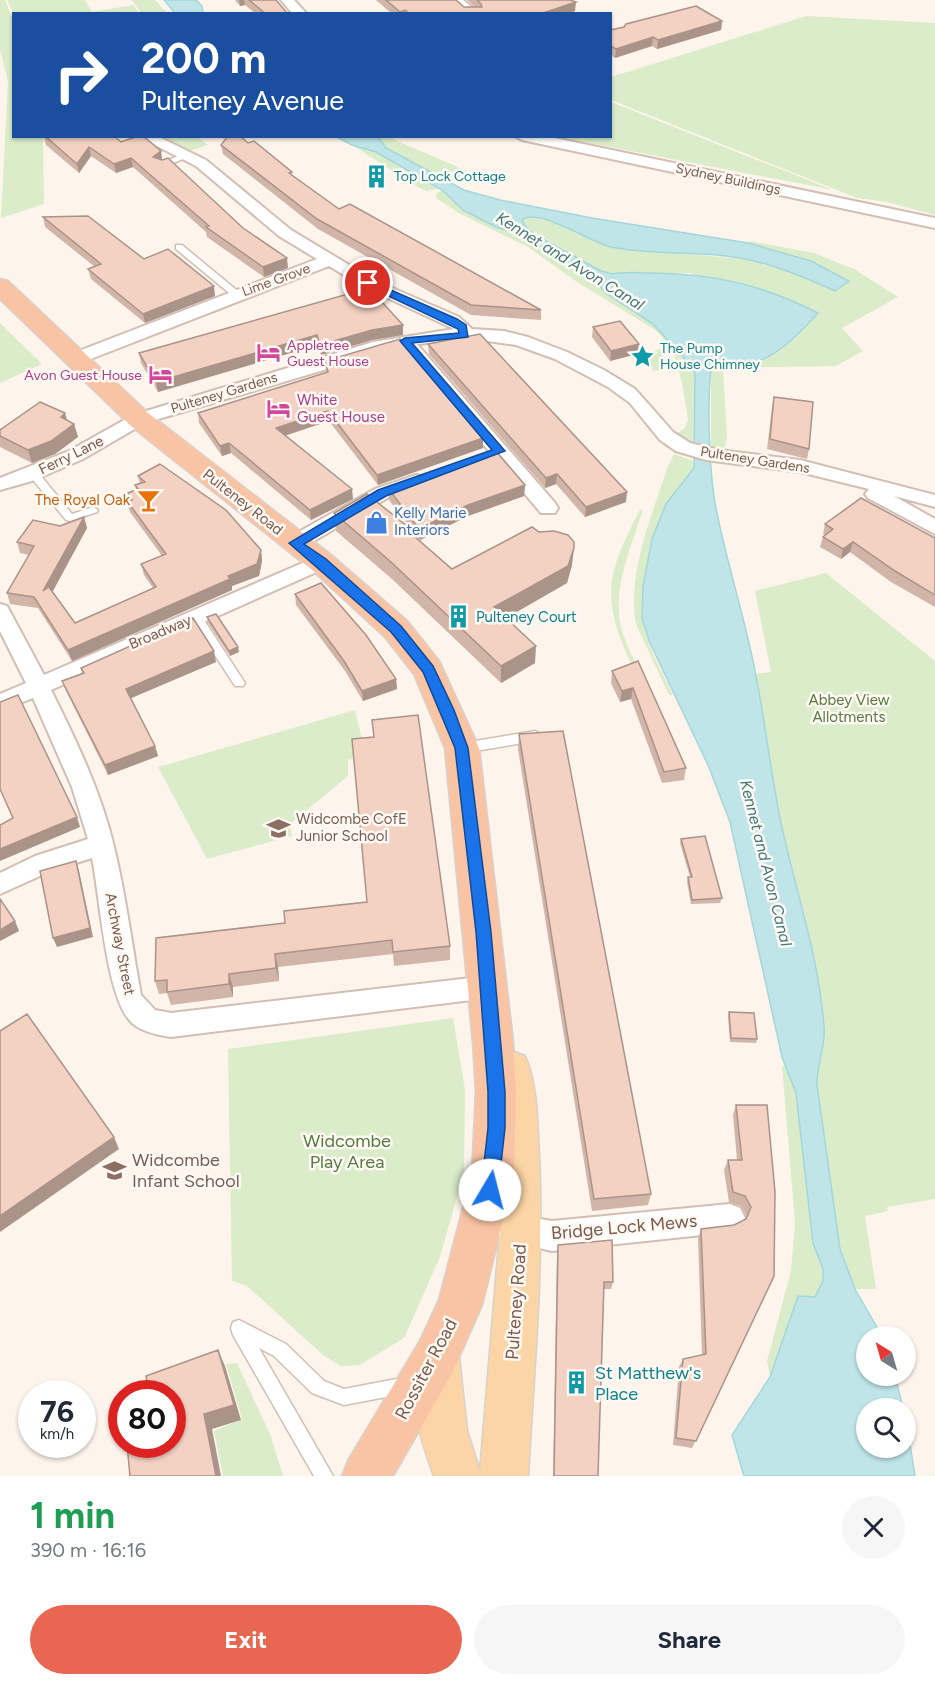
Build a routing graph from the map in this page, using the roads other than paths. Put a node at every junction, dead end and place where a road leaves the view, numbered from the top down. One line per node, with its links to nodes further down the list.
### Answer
1 (287, 0): 3 (street)
2 (455, 0): 4 (street)
3 (299, 12)
4 (471, 12)
5 (149, 138): 7 (street)
6 (531, 138): 9 (street, Sydney Buildings)
7 (188, 155): 8 (lane); 11 (street)
8 (161, 165)
9 (935, 223)
10 (179, 248): 13 (lane)
11 (330, 260): 13 (street, Lime Grove); 14 (street, Lime Grove)
12 (0, 286): 16 (highway, Pulteney Road)
13 (237, 295): 16 (street, Lime Grove)
14 (465, 335): 15 (street, Pulteney Gardens); 22 (street, Pulteney Gardens)
15 (405, 341): 17 (street, Pulteney Gardens); 18 (street)
16 (77, 358): 17 (highway, Pulteney Road)
17 (139, 419): 20 (street, Ferry Lane); 28 (highway, Pulteney Road)
18 (499, 451): 19 (street); 25 (street)
19 (478, 459)
20 (33, 473): 23 (street, Ferry Lane); 26 (lane)
21 (435, 474): 28 (street, Broadway)
22 (843, 476): 24 (street); 27 (street)
23 (0, 484)
24 (935, 501)
25 (548, 508)
26 (93, 510)
27 (935, 527)
28 (308, 553): 30 (street, Broadway); 35 (highway, Pulteney Road)
29 (0, 611): 32 (street, Archway Street)
30 (196, 616): 31 (lane); 32 (street, Broadway)
31 (240, 683)
32 (38, 685): 33 (street, Broadway); 36 (street, Archway Street)
33 (0, 703)
34 (551, 733): 35 (lane)
35 (462, 748): 38 (highway, Pulteney Road)
36 (102, 845): 37 (street); 38 (street, Archway Street)
37 (0, 884)
38 (488, 987): 40 (main road, Pulteney Road)
39 (730, 1218): 40 (street, Bridge Lock Mews)
40 (502, 1226): 41 (highway, Rossiter Road); 45 (main road, Pulteney Road)
41 (428, 1370): 42 (lane); 43 (highway, Rossiter Road); 44 (main road)
42 (324, 1476)
43 (366, 1476)
44 (458, 1476)
45 (504, 1476)

